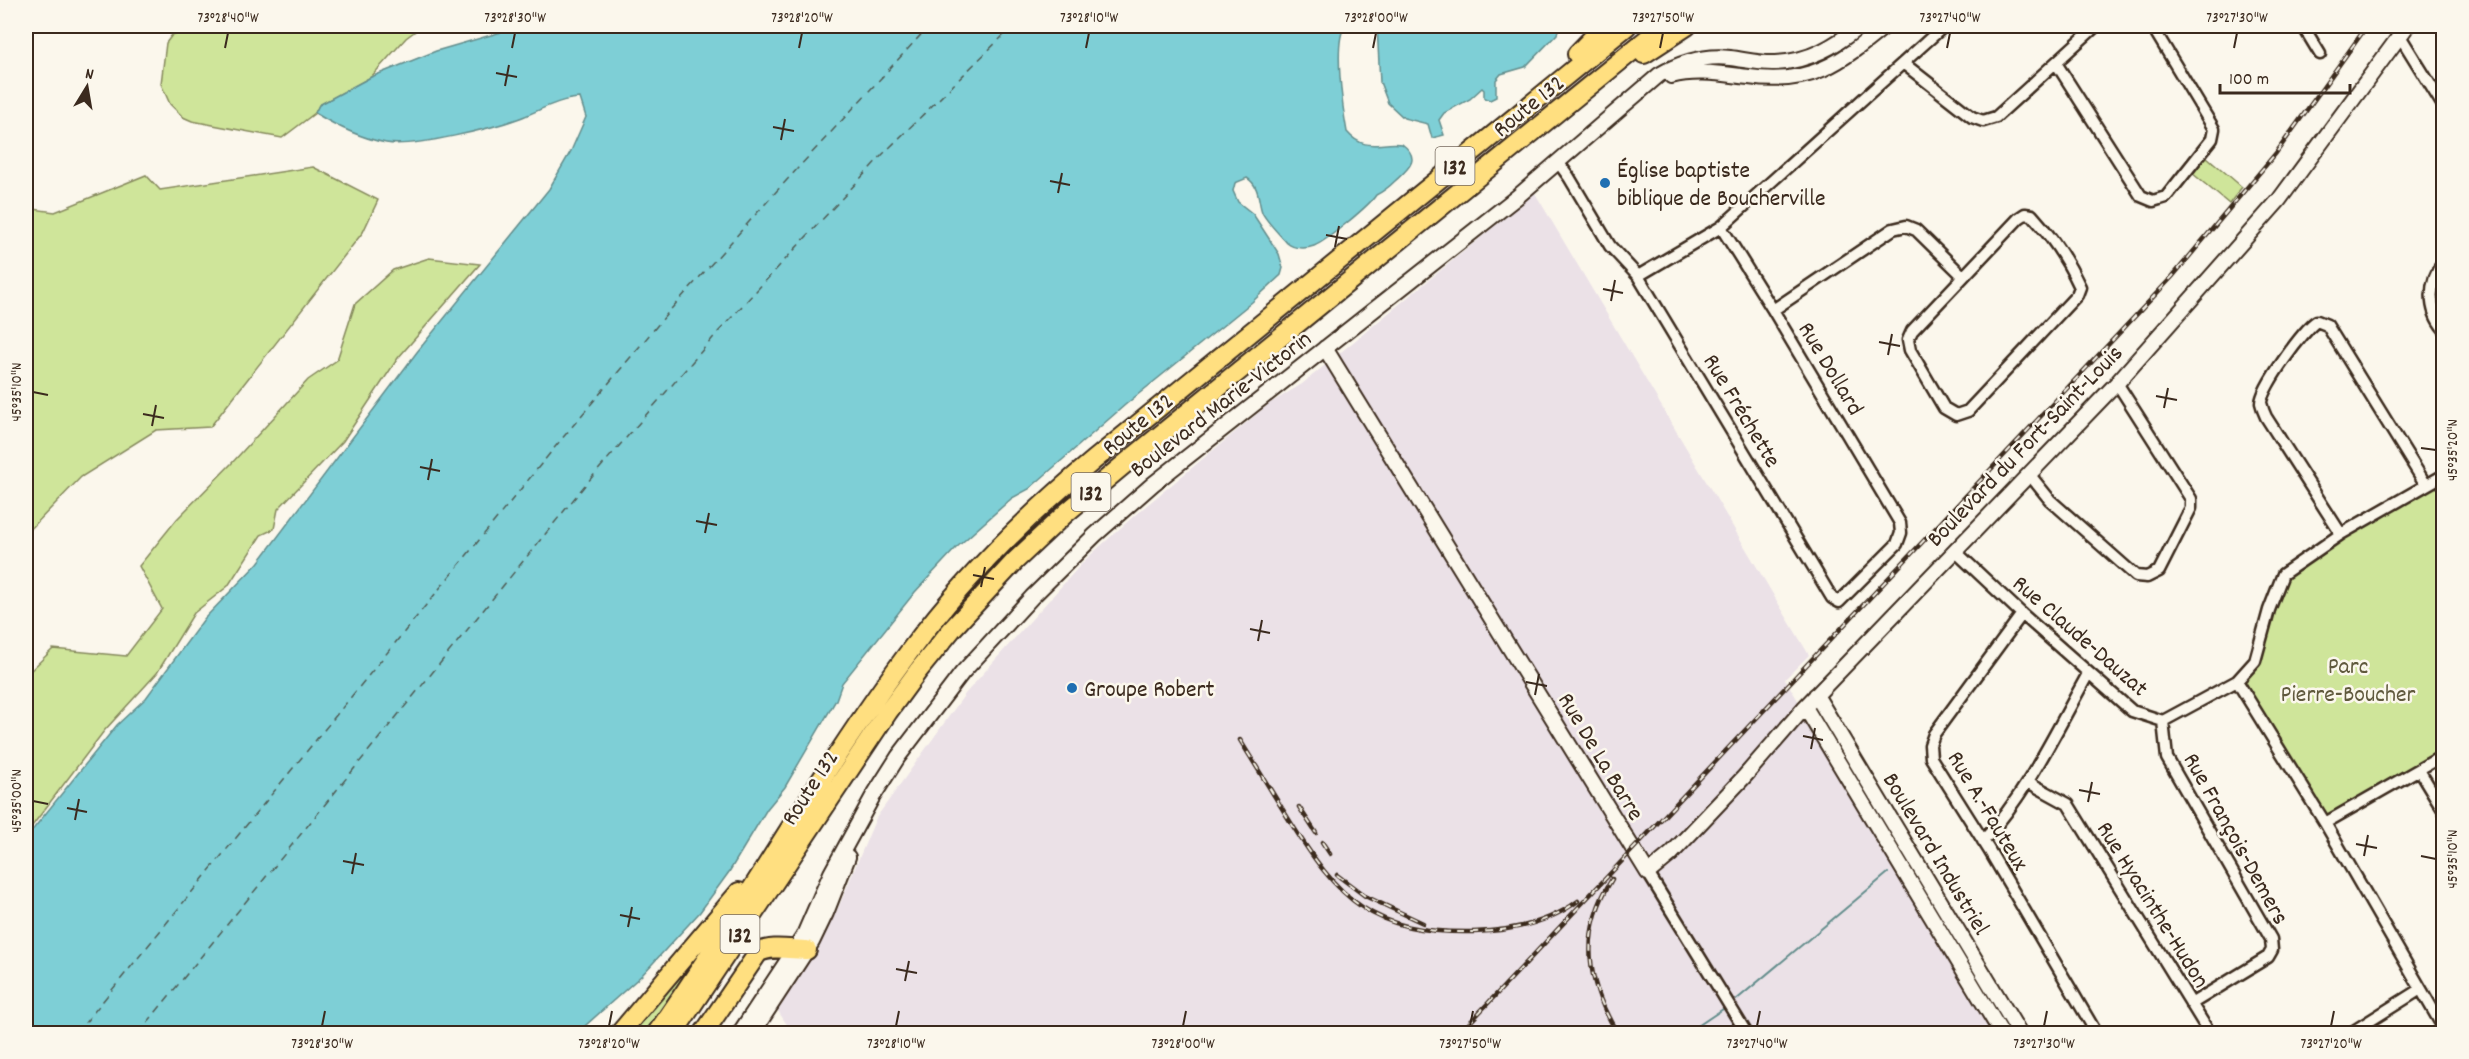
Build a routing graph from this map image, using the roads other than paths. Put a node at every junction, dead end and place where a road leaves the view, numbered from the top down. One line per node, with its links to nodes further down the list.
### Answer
1 (1604, 26): 18 (highway)
2 (1628, 26): 18 (highway, Route 132 / 132)
3 (1663, 26): 16 (highway, Route 132 / 132)
4 (1687, 26): 16 (highway)
5 (1860, 26): 15 (street, Boulevard Marie-Victorin)
6 (1885, 26): 15 (street, Boulevard Marie-Victorin)
7 (1944, 26): 13 (street)
8 (2096, 26): 14 (street)
9 (2152, 26): 14 (street)
10 (2303, 26): 12 (street)
11 (2403, 31): 17 (street); 27 (street, Boulevard du Fort-Saint-Louis)
12 (2320, 54)
13 (1904, 63): 14 (street); 20 (street)
14 (2056, 63)
15 (1641, 89): 19 (street, Boulevard Marie-Victorin)
16 (1565, 106): 45 (highway, Route 132 / 132)
17 (2444, 107)
18 (1527, 108): 48 (highway, Route 132 / 132)
19 (1558, 162): 22 (street, Rue Fréchette); 26 (street, Boulevard Marie-Victorin)
20 (1721, 227): 22 (street); 24 (street, Rue Dollard)
21 (2444, 261): 25 (street)
22 (1638, 276): 31 (street, Rue Fréchette)
23 (1964, 276): 23 (street); 24 (street)
24 (1773, 310): 31 (street, Rue Dollard)
25 (2444, 329)
26 (1325, 348): 50 (street, Rue De La Barre); 54 (street, Boulevard Marie-Victorin)
27 (2117, 383): 28 (street, Boulevard du Fort-Saint-Louis); 28 (street)
28 (2029, 474): 33 (street, Boulevard du Fort-Saint-Louis)
29 (2444, 475): 30 (street, Rue Claude-Dauzat)
30 (2426, 485): 32 (street, Rue Claude-Dauzat); 32 (street)
31 (1902, 533)
32 (2341, 534): 36 (street, Rue Claude-Dauzat)
33 (1955, 550): 34 (street, Rue Claude-Dauzat); 37 (street, Boulevard du Fort-Saint-Louis)
34 (2022, 614): 35 (street, Rue Claude-Dauzat); 46 (street, Rue A.-Fauteux)
35 (2088, 674): 39 (street, Rue Claude-Dauzat); 42 (street)
36 (2237, 681): 39 (street, Rue Claude-Dauzat); 44 (street)
37 (1816, 695): 38 (street, Boulevard du Fort-Saint-Louis); 47 (street, Boulevard Industriel)
38 (1805, 707): 49 (street, Boulevard Industriel); 50 (street, Boulevard du Fort-Saint-Louis)
39 (2163, 721): 57 (street, Rue François-Demers)
40 (2444, 755): 41 (street)
41 (2420, 770): 43 (street); 44 (street)
42 (2028, 782): 46 (street); 57 (street, Rue Hyacinthe-Hudon)
43 (2444, 812)
44 (2325, 823): 56 (street)
45 (807, 834): 63 (highway, Route 132 / 132); 64 (highway)
46 (1983, 841): 70 (street, Rue A.-Fauteux)
47 (1907, 846): 49 (street); 51 (street, Boulevard Industriel)
48 (776, 850): 61 (highway); 62 (highway, Route 132 / 132)
49 (1894, 854): 52 (street, Boulevard Industriel)
50 (1648, 873): 68 (street, Rue De La Barre)
51 (1926, 878): 52 (street); 53 (street, Boulevard Industriel)
52 (1913, 886): 55 (street, Boulevard Industriel)
53 (1968, 947): 55 (street); 58 (street, Boulevard Industriel)
54 (792, 953): 65 (highway); 66 (street, Boulevard Marie-Victorin); 67 (street, Boulevard Marie-Victorin)
55 (1955, 955): 60 (street, Boulevard Industriel)
56 (2419, 990): 59 (street); 72 (street)
57 (2190, 1004): 71 (street, Rue Hyacinthe-Hudon)
58 (2012, 1020): 60 (street); 69 (street, Boulevard Industriel)
59 (2444, 1029)
60 (2000, 1030)
61 (619, 1034)
62 (656, 1034)
63 (673, 1034)
64 (687, 1034)
65 (703, 1034)
66 (740, 1034)
67 (752, 1034)
68 (1747, 1034)
69 (2020, 1034)
70 (2097, 1034)
71 (2210, 1034)
72 (2349, 1034)

